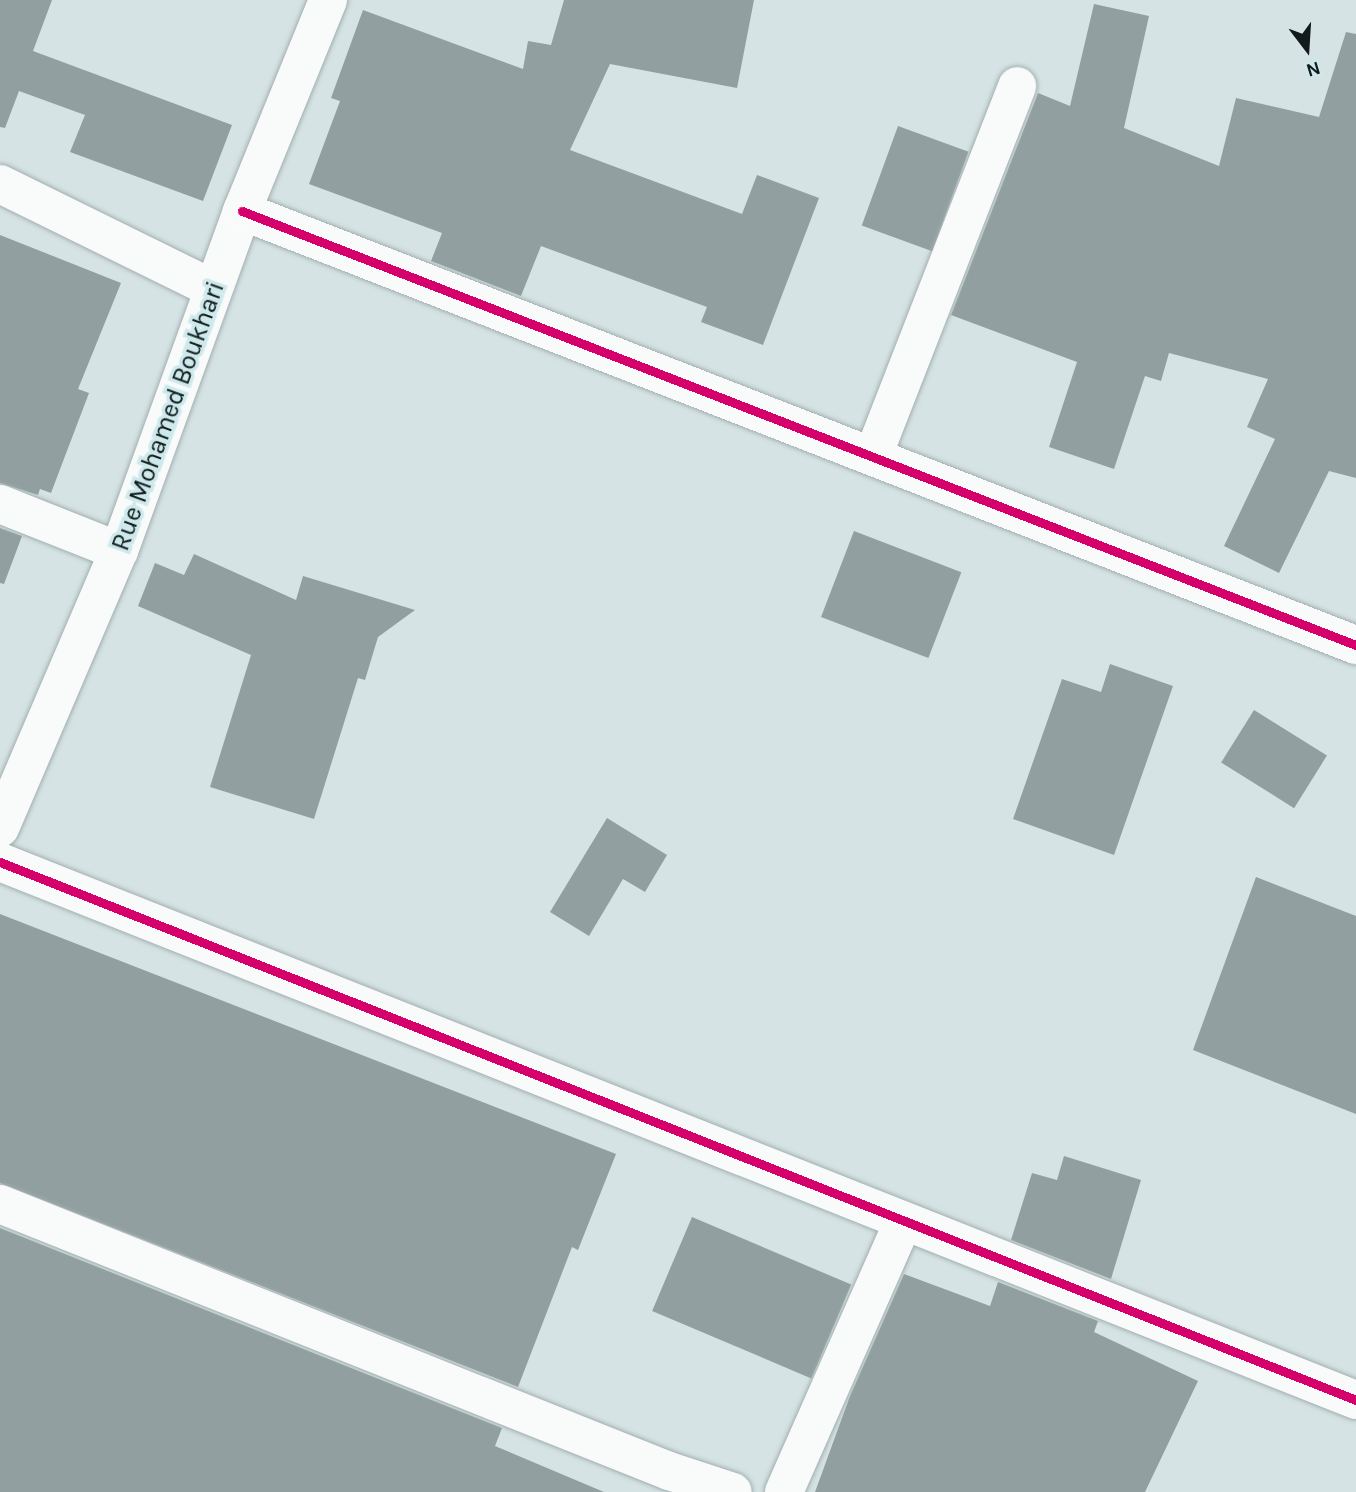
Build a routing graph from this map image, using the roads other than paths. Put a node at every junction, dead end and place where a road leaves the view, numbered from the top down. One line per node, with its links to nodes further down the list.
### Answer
1 (328, 0): 4 (street, Rue Mohamed Boukhari)
2 (1017, 86): 6 (street)
3 (0, 184): 5 (street)
4 (242, 211): 5 (street, Rue Mohamed Boukhari); 6 (street)
5 (213, 289): 8 (street, Rue Mohamed Boukhari)
6 (873, 456): 9 (street)
7 (0, 504): 8 (street)
8 (120, 551): 10 (street, Rue Mohamed Boukhari)
9 (1356, 645)
10 (0, 828)
11 (0, 862): 13 (street)
12 (0, 1204): 15 (street)
13 (903, 1222): 14 (street); 16 (street)
14 (1356, 1400)
15 (733, 1492)
16 (784, 1492)

